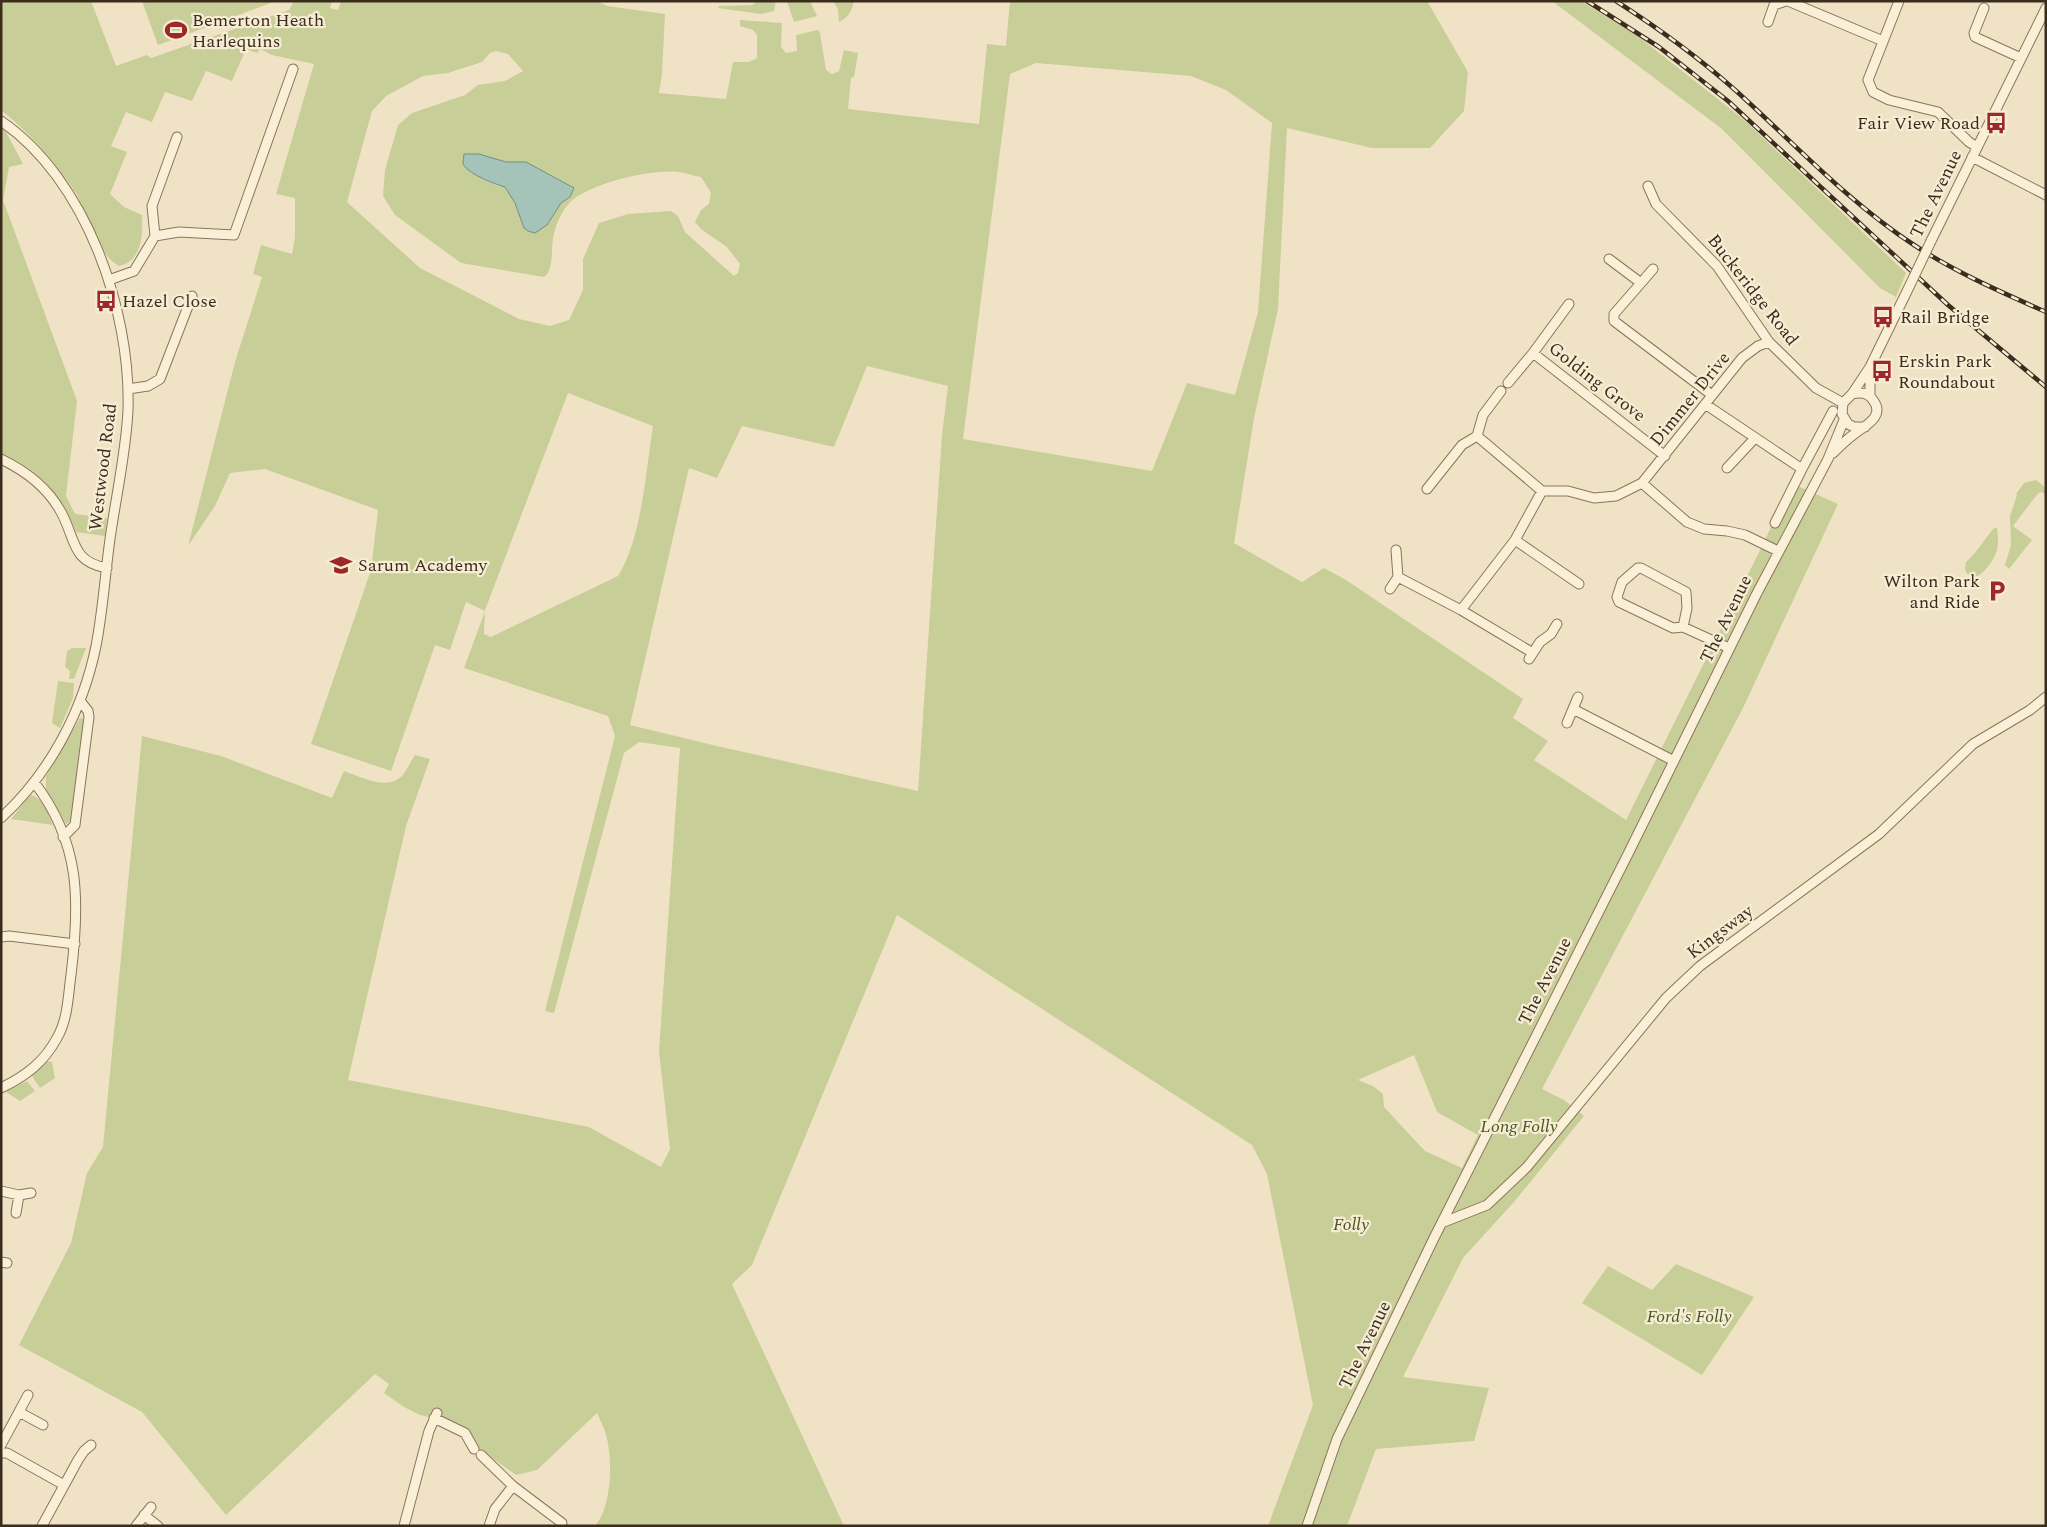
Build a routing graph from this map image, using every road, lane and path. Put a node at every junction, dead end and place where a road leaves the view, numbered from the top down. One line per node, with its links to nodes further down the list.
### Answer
1 (1787, 1): 5 (street); 6 (street)
2 (1899, 1): 6 (street)
3 (1984, 8): 7 (street)
4 (2046, 8): 7 (street, The Avenue)
5 (1768, 22)
6 (1883, 41): 11 (street)
7 (2021, 58): 11 (street, The Avenue)
8 (293, 69): 15 (street)
9 (1, 121): 18 (street, Westwood Road)
10 (177, 137): 15 (street)
11 (1977, 147): 12 (street, The Avenue)
12 (1972, 157): 14 (street); 24 (street, The Avenue, bridge)
13 (1648, 186): 22 (street, Buckeridge Road)
14 (2046, 195)
15 (155, 236): 18 (street)
16 (1609, 259): 19 (street)
17 (1653, 268): 19 (street)
18 (109, 280): 26 (street, Westwood Road)
19 (1641, 283): 29 (street)
20 (192, 296): 26 (street)
21 (1569, 304): 23 (street, Golding Grove)
22 (1769, 342): 29 (street, Dimmer Drive); 32 (street, Buckeridge Road)
23 (1534, 353): 25 (street, Golding Grove); 38 (street, Golding Grove)
24 (1870, 367): 28 (street, The Avenue); 30 (street, The Avenue)
25 (1508, 383)
26 (128, 390): 50 (street, Westwood Road)
27 (1502, 391): 36 (street)
28 (1852, 394): 30 (street); 32 (street, The Avenue)
29 (1712, 395): 31 (street, Dimmer Drive)
30 (1870, 396): 35 (street, The Avenue)
31 (1705, 404): 37 (street); 38 (street, Dimmer Drive)
32 (1843, 404): 34 (street, The Avenue)
33 (1833, 411): 42 (street)
34 (1844, 420): 35 (street); 40 (street, The Avenue)
35 (1865, 427): 40 (street, The Avenue)
36 (1477, 436): 44 (street); 45 (street)
37 (1755, 438): 41 (street); 42 (street)
38 (1665, 456): 43 (street, Dimmer Drive)
39 (1, 459): 50 (street)
40 (1828, 459): 49 (street, The Avenue)
41 (1727, 468)
42 (1802, 469): 46 (street)
43 (1642, 484): 45 (street); 49 (street)
44 (1426, 489)
45 (1542, 491): 47 (street)
46 (1775, 523)
47 (1516, 540): 52 (street); 54 (street)
48 (1396, 550): 51 (street)
49 (1778, 551): 57 (street, The Avenue)
50 (106, 568): 60 (street, Westwood Road)
51 (1398, 577): 53 (street); 54 (street)
52 (1579, 584)
53 (1390, 590)
54 (1461, 610): 55 (street)
55 (1557, 624)
56 (1682, 627): 56 (street); 57 (street)
57 (1729, 648): 63 (street, The Avenue)
58 (1578, 697): 61 (street)
59 (2046, 697): 74 (street, Kingsway)
60 (81, 702): 64 (street, Westwood Road); 66 (street)
61 (1573, 710): 62 (street); 63 (street)
62 (1567, 723)
63 (1674, 762): 74 (street, The Avenue)
64 (34, 782): 65 (street, Westwood Road); 66 (street)
65 (1, 818)
66 (64, 837): 68 (street)
67 (1, 937): 68 (street)
68 (75, 944): 69 (street)
69 (1, 1088)
70 (1, 1191): 71 (street)
71 (19, 1194): 72 (street); 73 (street)
72 (31, 1194)
73 (16, 1213)
74 (1444, 1222): 91 (street, The Avenue)
75 (28, 1395): 76 (street)
76 (19, 1412): 77 (street); 78 (street)
77 (43, 1425)
78 (1, 1445)
79 (91, 1445): 81 (street)
80 (1, 1453): 81 (street)
81 (64, 1485): 86 (street)
82 (513, 1486): 85 (street); 89 (street); 90 (street)
83 (151, 1507): 84 (street)
84 (144, 1515): 87 (street); 88 (street)
85 (562, 1523)
86 (42, 1526)
87 (136, 1526)
88 (158, 1526)
89 (404, 1526)
90 (489, 1526)
91 (1307, 1526)

